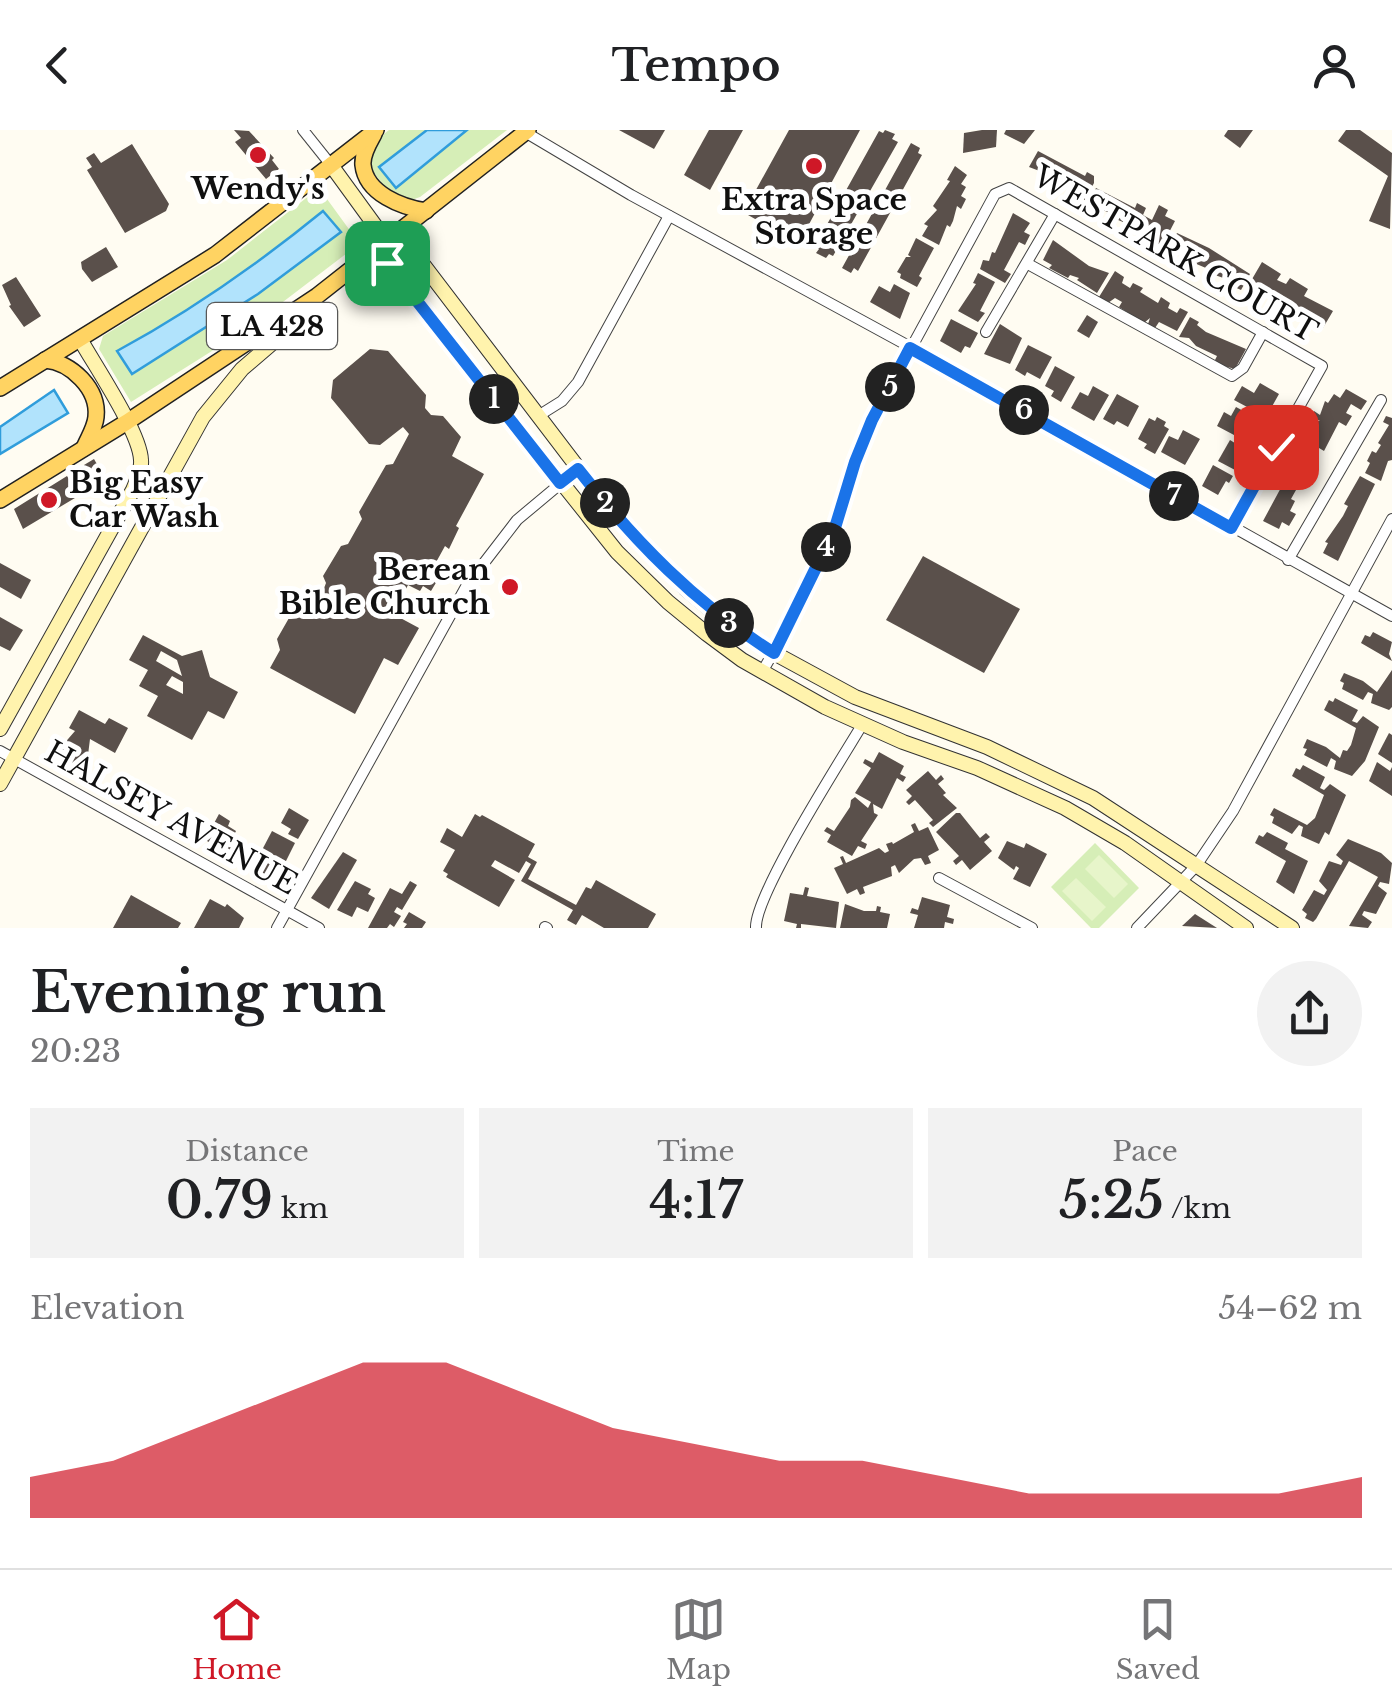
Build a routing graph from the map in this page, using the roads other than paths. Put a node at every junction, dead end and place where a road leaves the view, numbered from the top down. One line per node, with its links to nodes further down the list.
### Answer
1 (303, 130): 4 (street)
2 (376, 130): 4 (main road, LA 428); 5 (main road)
3 (527, 131): 5 (main road, LA 428); 7 (street)
4 (331, 164): 8 (street); 13 (main road, LA 428)
5 (426, 211): 8 (main road, LA 428)
6 (1056, 214): 9 (street); 12 (street, WESTPARK COURT); 14 (street, WESTPARK COURT)
7 (669, 216): 14 (street); 18 (street)
8 (387, 242): 10 (main road, LA 428); 18 (street); 22 (street)
9 (1028, 264): 11 (street); 12 (street)
10 (317, 296): 19 (main road, LA 428); 35 (street)
11 (986, 332)
12 (1264, 332): 25 (street, WESTPARK COURT)
13 (80, 338): 15 (main road, LA 428); 19 (street)
14 (910, 348): 25 (street); 29 (street)
15 (45, 360): 16 (main road, LA 428); 20 (main road)
16 (0, 388)
17 (1381, 400): 26 (street)
18 (538, 416): 21 (street)
19 (126, 422): 20 (main road, LA 428); 32 (street)
20 (84, 448): 23 (main road, LA 428)
21 (578, 469): 22 (street); 29 (street)
22 (560, 483): 30 (street); 41 (street)
23 (0, 500)
24 (1392, 520): 27 (street)
25 (1231, 528): 26 (street)
26 (1288, 560): 27 (street)
27 (1352, 595): 28 (street); 38 (street)
28 (1392, 616)
29 (774, 653): 30 (street); 33 (street)
30 (762, 672): 31 (street)
31 (862, 725): 36 (street); 44 (street)
32 (0, 728)
33 (986, 746): 36 (street); 38 (street)
34 (0, 751): 35 (street, HALSEY AVENUE)
35 (14, 759): 37 (street); 41 (street, HALSEY AVENUE)
36 (977, 768): 40 (street)
37 (0, 784)
38 (1196, 866): 40 (street); 48 (street)
39 (940, 878): 45 (street)
40 (1182, 882): 46 (street); 47 (street)
41 (287, 910): 42 (street); 43 (street, HALSEY AVENUE)
42 (277, 928)
43 (318, 928)
44 (756, 928)
45 (1032, 928)
46 (1137, 928)
47 (1246, 928)
48 (1292, 928)

